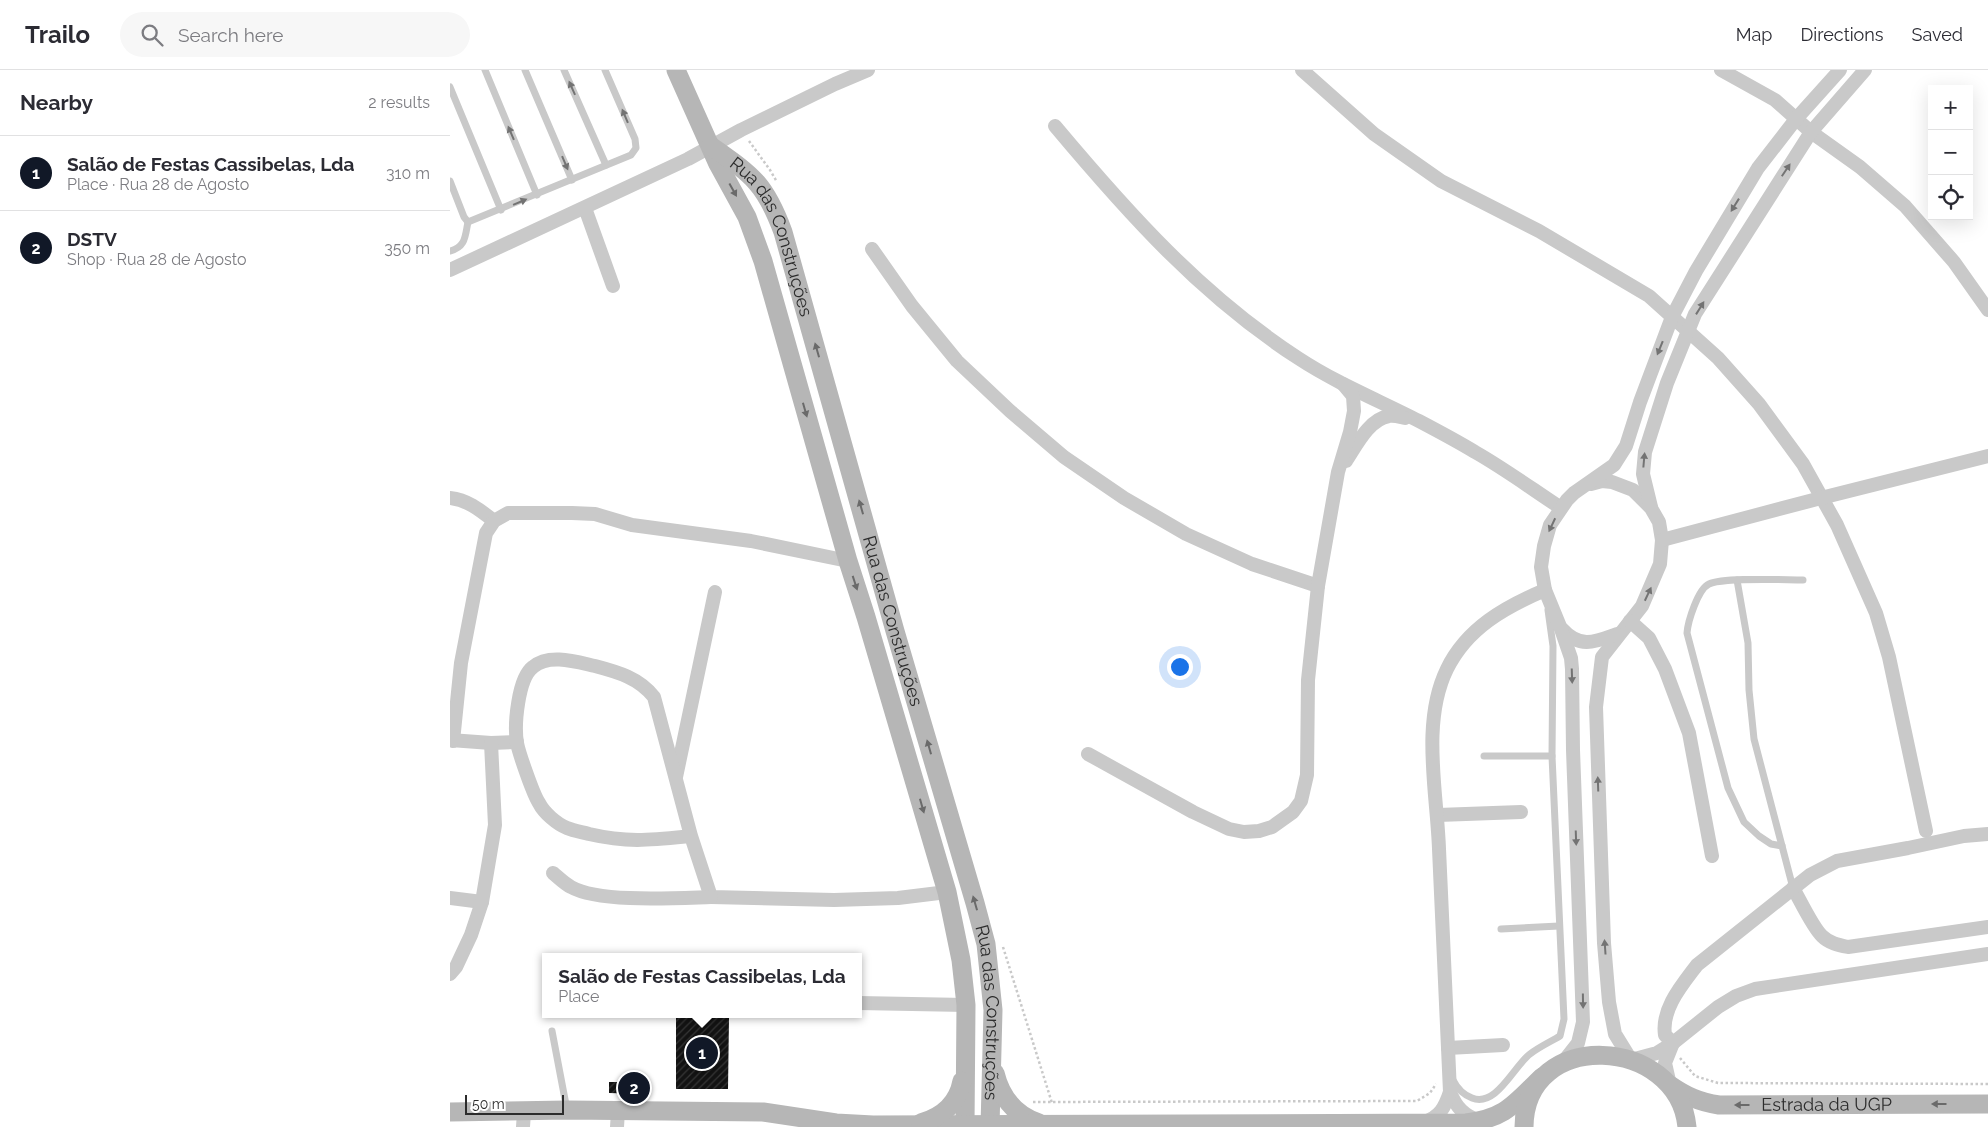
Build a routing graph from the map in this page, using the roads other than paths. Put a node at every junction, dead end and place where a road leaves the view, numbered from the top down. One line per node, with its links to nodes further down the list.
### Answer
1 (485, 70): 19 (lane, one-way to 1)
2 (525, 70): 17 (lane, one-way to 17)
3 (564, 70): 16 (lane, one-way to 3)
4 (606, 70): 16 (lane, one-way to 4)
5 (676, 70): 15 (street, Rua das Construções)
6 (868, 70): 15 (street)
7 (1302, 70): 28 (street)
8 (1721, 70): 12 (street)
9 (1840, 70): 12 (street)
10 (1865, 70): 14 (street)
11 (450, 87): 21 (lane)
12 (1796, 119): 14 (street); 28 (street, one-way to 28)
13 (1055, 126): 30 (street)
14 (1811, 132): 27 (street); 29 (street, one-way to 14)
15 (711, 146): 20 (street); 41 (street, Rua das Construções, one-way to 41); 83 (street, Rua das Construções, one-way to 15)
16 (606, 165): 17 (lane)
17 (572, 180): 19 (lane)
18 (450, 181): 22 (lane)
19 (537, 195): 21 (lane, one-way to 19)
20 (585, 208): 25 (street); 26 (street)
21 (501, 210): 22 (lane)
22 (468, 222): 24 (lane)
23 (872, 249): 44 (street)
24 (450, 251)
25 (450, 270)
26 (613, 286)
27 (1988, 310)
28 (1672, 317): 29 (street); 34 (street, one-way to 34)
29 (1689, 331): 36 (street); 38 (street, one-way to 29)
30 (1343, 384): 31 (street); 33 (street)
31 (1416, 420): 33 (street); 37 (street)
32 (1988, 456): 36 (street)
33 (1338, 472): 44 (street)
34 (1582, 488): 37 (street); 38 (street)
35 (450, 498): 39 (street)
36 (1821, 498): 40 (street); 60 (street)
37 (1561, 508): 45 (street, one-way to 45)
38 (1651, 508): 40 (street)
39 (494, 521): 41 (street); 50 (street)
40 (1662, 540): 47 (street, one-way to 40)
41 (848, 561): 67 (street, Rua das Construções, one-way to 67)
42 (1737, 580): 43 (lane); 63 (lane); 63 (lane)
43 (1803, 580)
44 (1318, 586): 54 (street)
45 (1545, 590): 48 (street); 56 (lane); 59 (street)
46 (715, 592): 57 (street)
47 (1630, 621): 49 (street); 64 (street)
48 (1562, 629): 49 (street); 85 (street, one-way to 85)
49 (1620, 633): 84 (street, one-way to 49)
50 (455, 663): 51 (street)
51 (452, 740): 53 (street)
52 (517, 742): 53 (street); 57 (street); 62 (street)
53 (491, 743): 70 (street)
54 (1088, 754)
55 (1484, 756): 56 (lane)
56 (1552, 756): 71 (lane)
57 (676, 780): 62 (street)
58 (1522, 812): 59 (street)
59 (1438, 815): 81 (street)
60 (1926, 832)
61 (1988, 834): 66 (street)
62 (691, 836): 69 (street)
63 (1782, 846): 66 (lane)
64 (1712, 856)
65 (553, 873): 69 (street)
66 (1794, 888): 72 (street); 79 (street)
67 (947, 892): 69 (street); 77 (street, Rua das Construções)
68 (450, 898): 70 (street)
69 (711, 898)
70 (482, 902): 75 (street)
71 (1558, 926): 73 (lane); 86 (lane)
72 (1988, 927)
73 (1501, 929)
74 (1988, 954): 79 (street)
75 (450, 974)
76 (862, 1003): 77 (street)
77 (966, 1005): 82 (street, Rua das Construções)
78 (552, 1032): 91 (lane)
79 (1673, 1043): 84 (street); 88 (street)
80 (1503, 1045): 81 (street)
81 (1448, 1048): 86 (street)
82 (967, 1050): 97 (street); 99 (street, Rua das Construções)
83 (993, 1055): 98 (street); 100 (street, Rua das Construções)
84 (1631, 1060): 85 (street, Estrada da UGP); 88 (street, Estrada da UGP)
85 (1563, 1062): 87 (street, Estrada da UGP)
86 (1449, 1068): 89 (street)
87 (1542, 1077): 95 (street); 101 (street, Estrada da UGP)
88 (1670, 1085): 90 (street, Estrada da UGP, one-way to 88); 102 (street, Estrada da UGP)
89 (1450, 1092): 95 (street); 96 (street)
90 (1988, 1104)
91 (567, 1110): 93 (street); 94 (street)
92 (450, 1112): 93 (street)
93 (524, 1119)
94 (617, 1119): 97 (street)
95 (1481, 1121): 96 (street)
96 (1420, 1123): 98 (street)
97 (908, 1125): 99 (street)
98 (1050, 1125): 100 (street)
99 (965, 1126): 100 (street)
100 (990, 1126)
101 (1524, 1127)
102 (1687, 1127)

